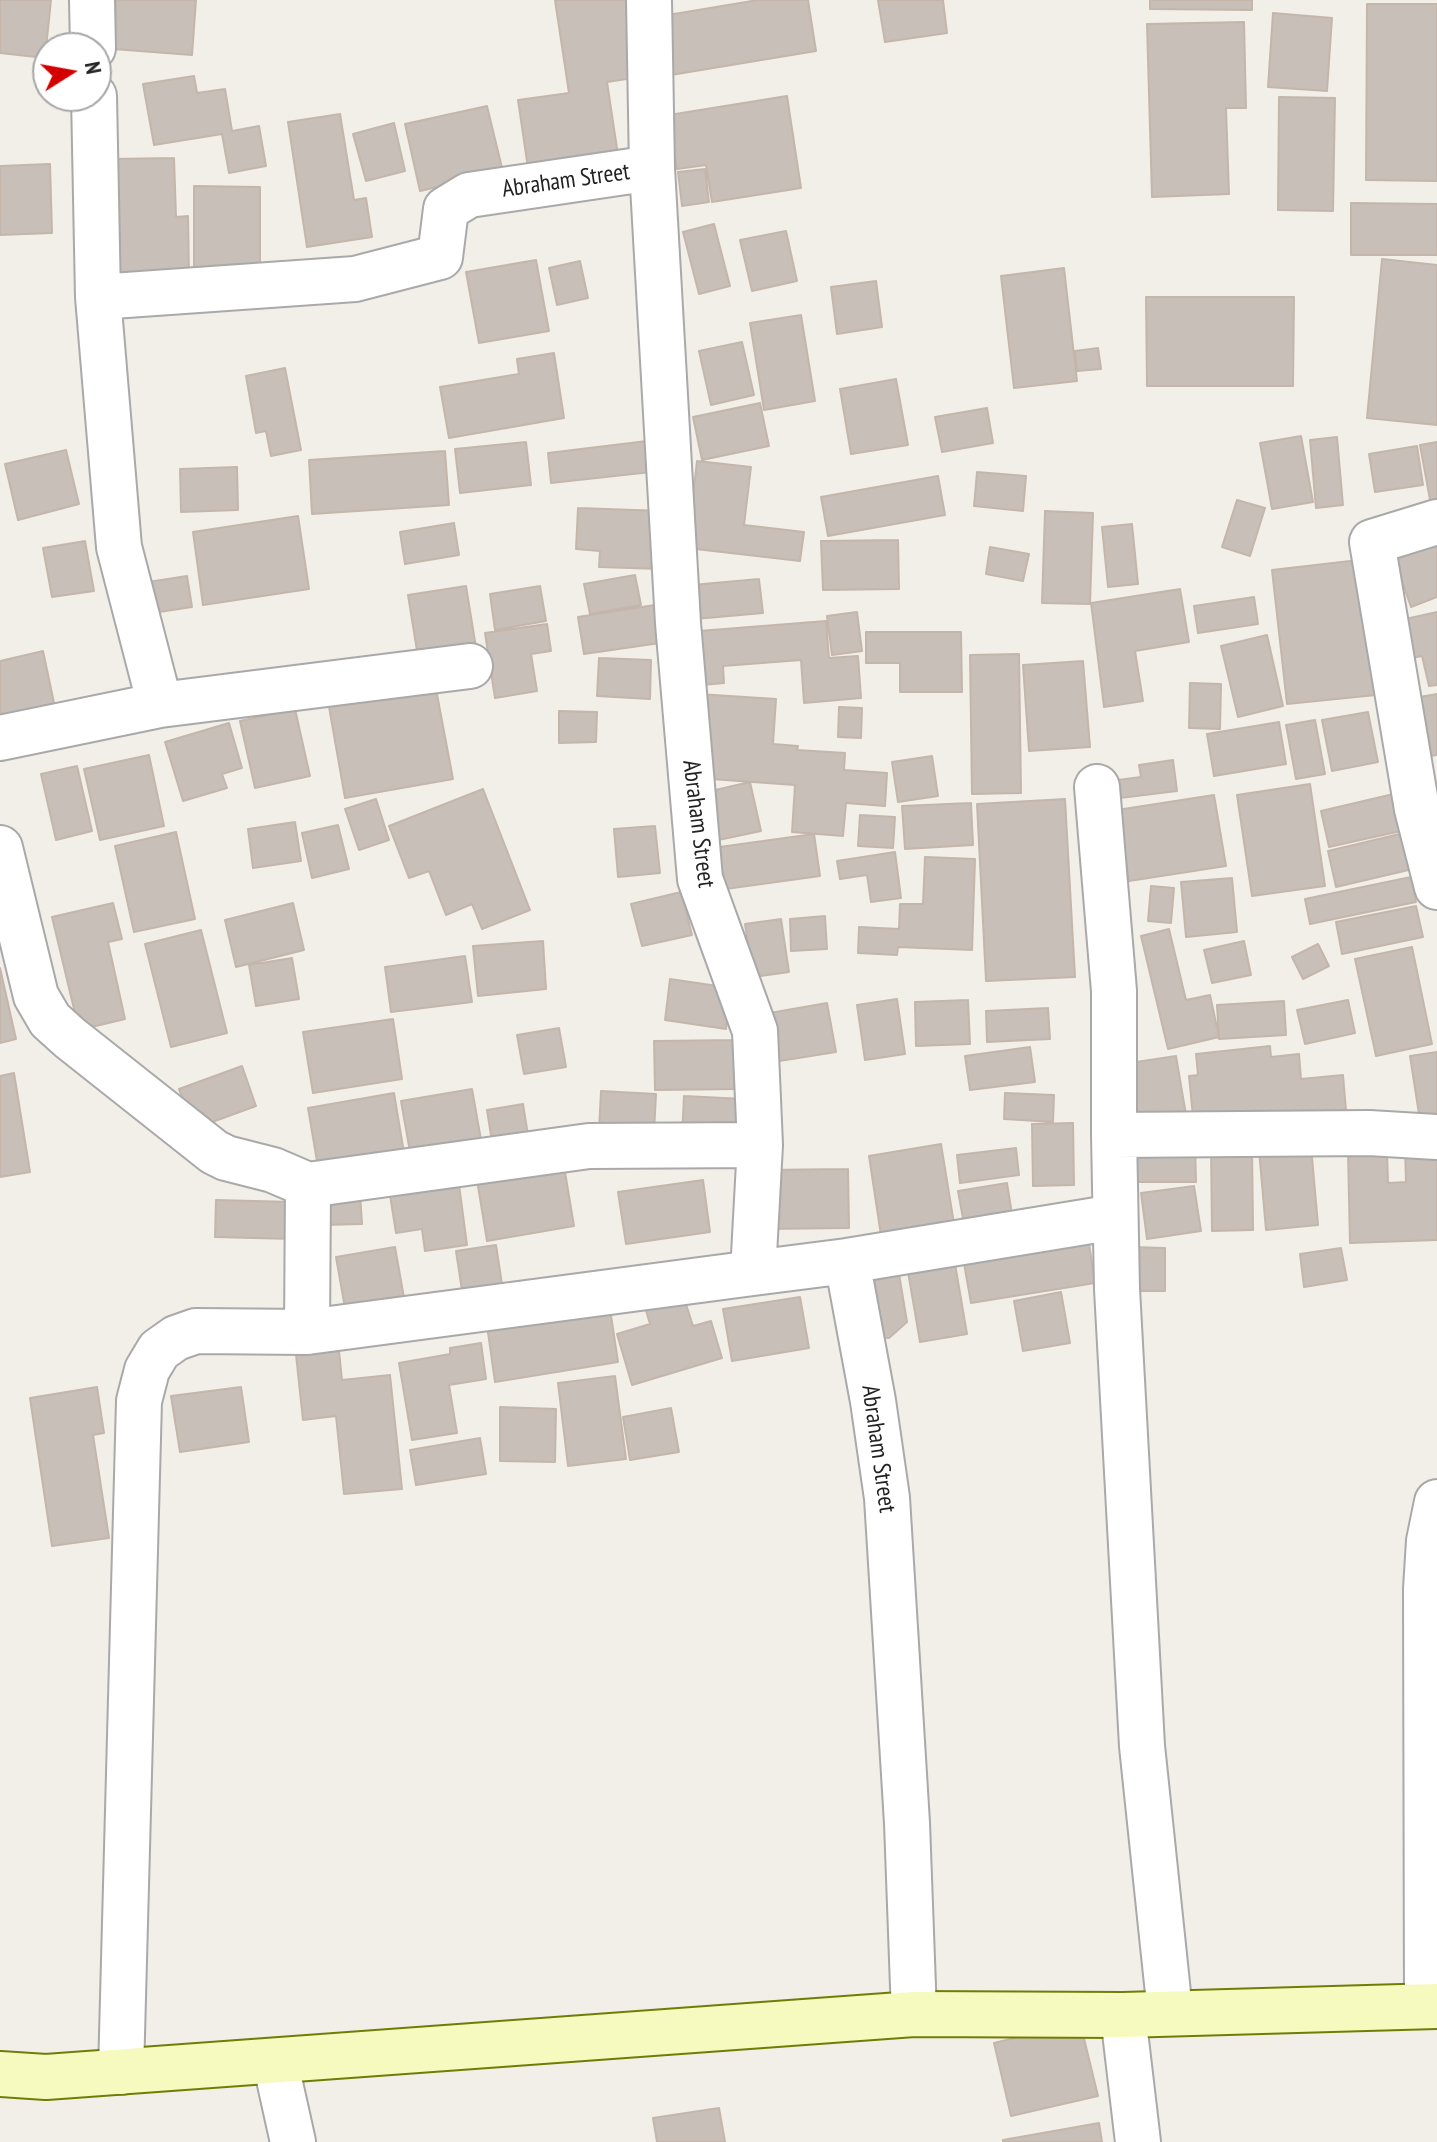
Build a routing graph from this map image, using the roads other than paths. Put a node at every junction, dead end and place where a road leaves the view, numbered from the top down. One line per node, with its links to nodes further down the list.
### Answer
1 (92, 0): 3 (street)
2 (649, 0): 5 (street)
3 (93, 32)
4 (94, 112): 6 (street)
5 (652, 168): 6 (street, Abraham Street); 16 (street, Abraham Street)
6 (98, 297): 9 (street)
7 (1437, 522): 13 (street)
8 (470, 666): 9 (street)
9 (160, 705): 10 (street)
10 (0, 738)
11 (1097, 787): 14 (street)
12 (0, 848): 17 (street)
13 (1437, 887)
14 (1114, 1135): 15 (street); 18 (street)
15 (1437, 1137)
16 (760, 1145): 17 (street); 20 (street, Abraham Street)
17 (308, 1185): 21 (street)
18 (1115, 1217): 19 (street); 24 (street)
19 (847, 1261): 20 (street); 25 (street, Abraham Street)
20 (753, 1273): 21 (street)
21 (307, 1332): 28 (street)
22 (1437, 1502): 23 (street)
23 (1432, 2006): 24 (street)
24 (1170, 2012): 26 (street)
25 (914, 2014): 26 (street); 27 (street)
26 (1123, 2015): 31 (street)
27 (275, 2061): 28 (street); 30 (street)
28 (121, 2072): 29 (street)
29 (0, 2074)
30 (293, 2142)
31 (1138, 2142)

